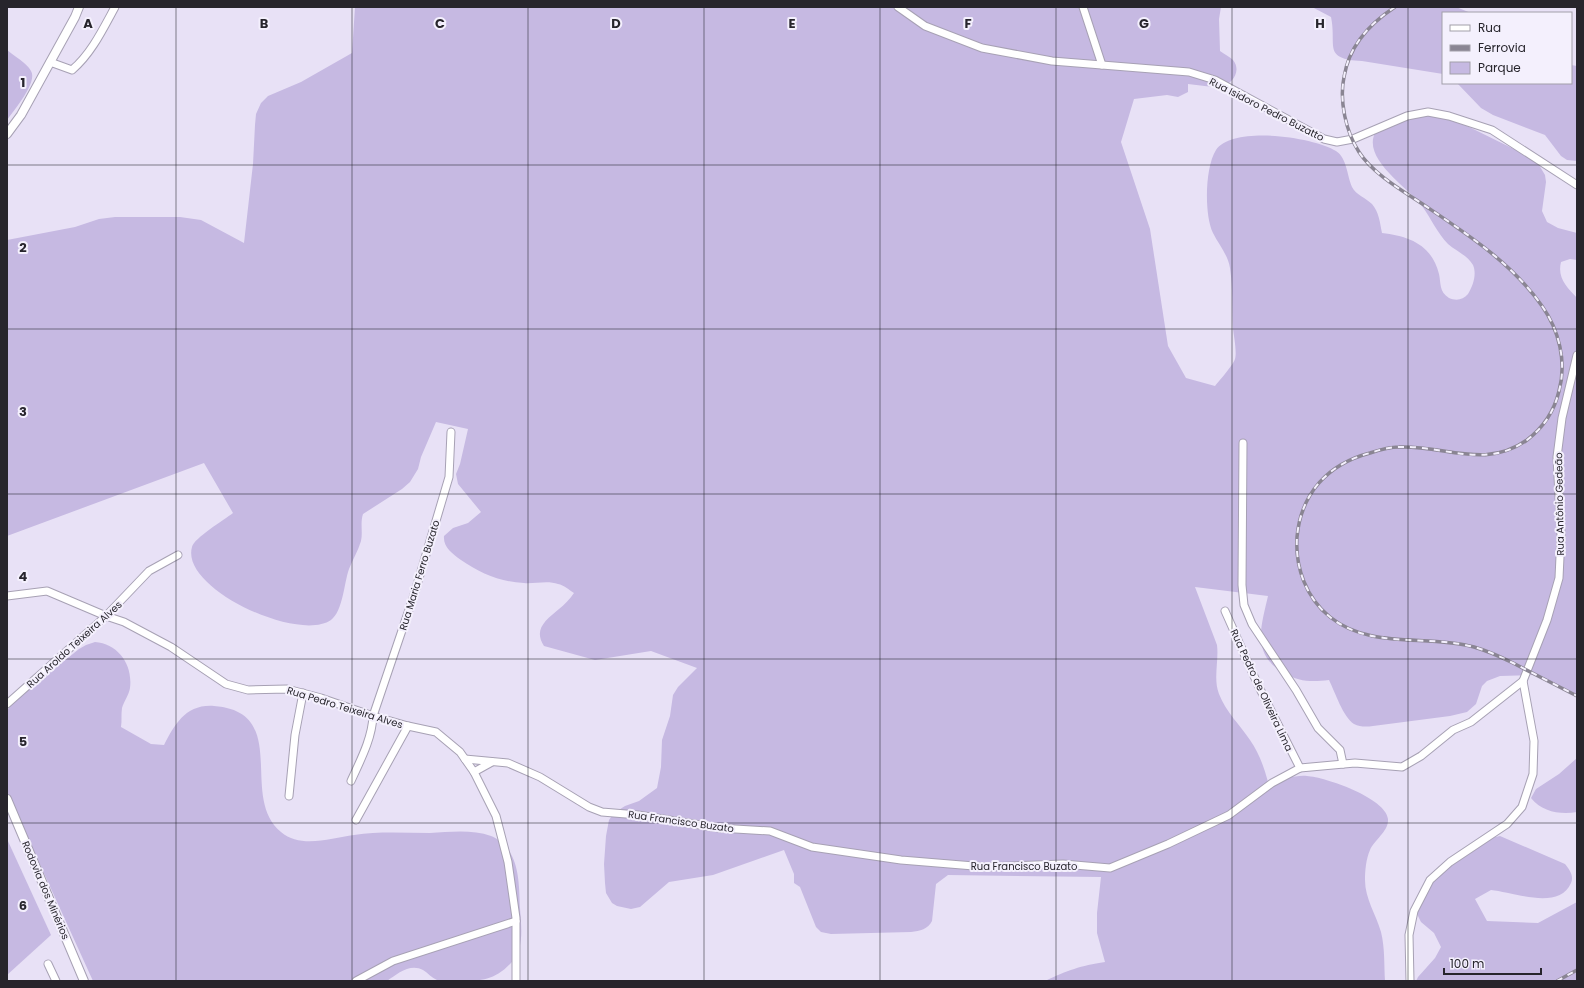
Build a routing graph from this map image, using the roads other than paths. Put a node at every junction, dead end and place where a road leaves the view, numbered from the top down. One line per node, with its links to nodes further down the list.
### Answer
1 (79, 7): 5 (main road)
2 (114, 7): 5 (street)
3 (898, 7): 6 (street, Rua Isidoro Pedro Buzatto)
4 (1083, 7): 6 (street)
5 (50, 62): 7 (main road)
6 (1102, 65): 8 (street, Rua Isidoro Pedro Buzatto)
7 (7, 134)
8 (1577, 185)
9 (1577, 355): 16 (street, Rua Antônio Gedeão)
10 (451, 432): 19 (street, Rua Maria Ferro Buzato)
11 (1244, 443): 23 (street)
12 (178, 556): 15 (street, Rua Aroldo Teixeira Alves)
13 (7, 596): 15 (street, Rua Pedro Teixeira Alves)
14 (1225, 611): 24 (street, Rua Pedro de Oliveira Lima)
15 (106, 616): 17 (street, Rua Pedro Teixeira Alves); 18 (street, Rua Aroldo Teixeira Alves)
16 (1523, 681): 23 (street, Rua Francisco Buzato); 36 (street)
17 (303, 693): 19 (street, Rua Pedro Teixeira Alves); 27 (street)
18 (7, 704)
19 (373, 716): 20 (street, Rua Pedro Teixeira Alves); 26 (street, Rua Maria Ferro Buzato)
20 (408, 726): 21 (street, Rua Pedro Teixeira Alves); 29 (street)
21 (465, 759): 22 (street, Rua Francisco Buzato); 25 (street, Rua Pedro Teixeira Alves)
22 (493, 762): 24 (street, Rua Francisco Buzato); 25 (street)
23 (1343, 764): 24 (street, Rua Francisco Buzato)
24 (1300, 768)
25 (474, 772): 30 (street, Rua Pedro Teixeira Alves)
26 (351, 781)
27 (289, 796)
28 (7, 799): 33 (main road, Rodovia dos Minérios)
29 (356, 820)
30 (516, 922): 34 (street); 35 (street, Rua Pedro Teixeira Alves)
31 (48, 964): 32 (street)
32 (56, 981)
33 (84, 981)
34 (356, 981)
35 (516, 981)
36 (1410, 981)

